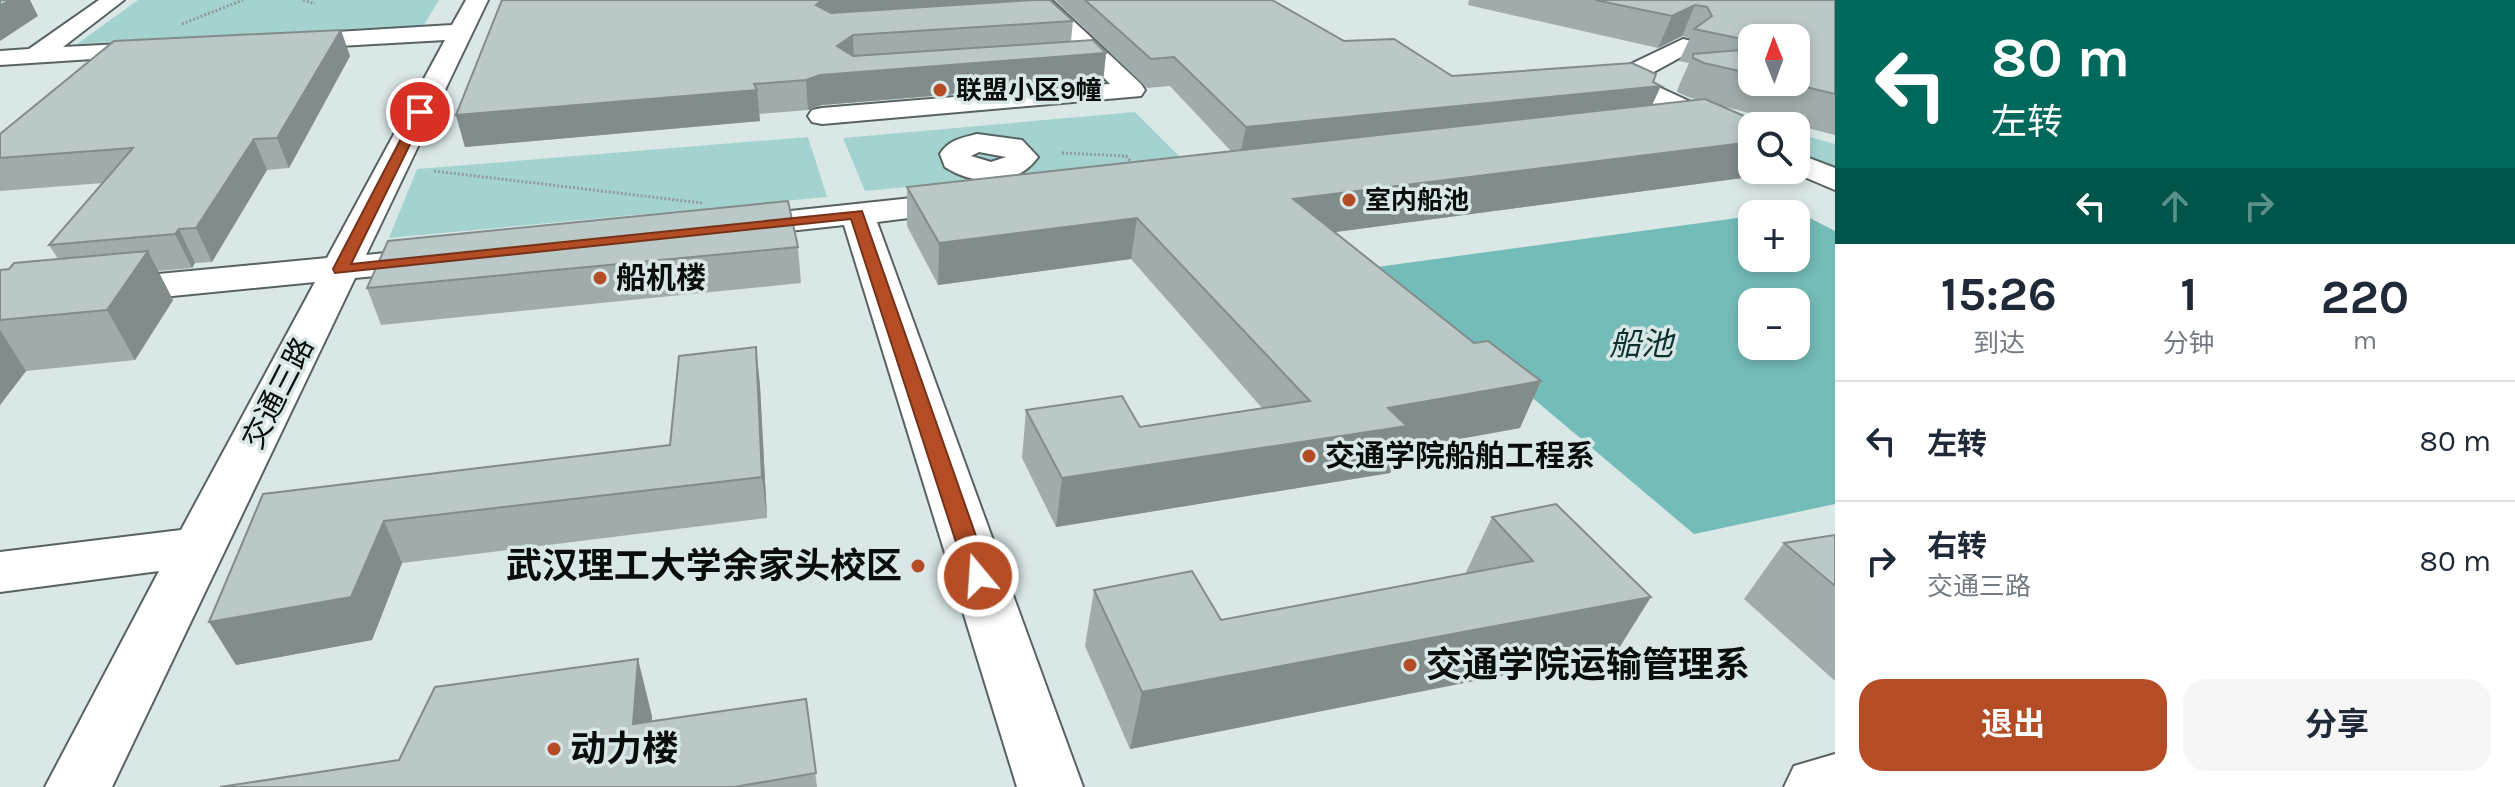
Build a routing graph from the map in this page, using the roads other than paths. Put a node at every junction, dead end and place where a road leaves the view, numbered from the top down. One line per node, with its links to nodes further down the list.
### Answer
1 (113, 0): 7 (lane)
2 (1038, 11): 8 (lane)
3 (469, 16): 5 (lane); 22 (lane, 交通三路)
4 (179, 36): 7 (lane)
5 (258, 43)
6 (1683, 46): 13 (lane)
7 (35, 56): 9 (lane); 11 (lane)
8 (1097, 57): 10 (lane); 12 (lane)
9 (0, 58)
10 (1067, 59)
11 (0, 81)
12 (822, 116)
13 (1710, 121): 14 (lane); 15 (lane)
14 (1647, 128)
15 (1738, 134)
16 (1810, 168): 17 (lane)
17 (1835, 180)
18 (1026, 195): 19 (lane)
19 (857, 214): 20 (lane); 28 (lane)
20 (702, 218)
21 (464, 256): 22 (lane)
22 (341, 269): 23 (lane); 24 (lane, 交通三路)
23 (0, 301)
24 (199, 547): 25 (lane); 27 (lane, 交通三路)
25 (0, 572)
26 (1835, 784): 29 (lane)
27 (78, 787)
28 (1050, 787)
29 (1817, 787)

